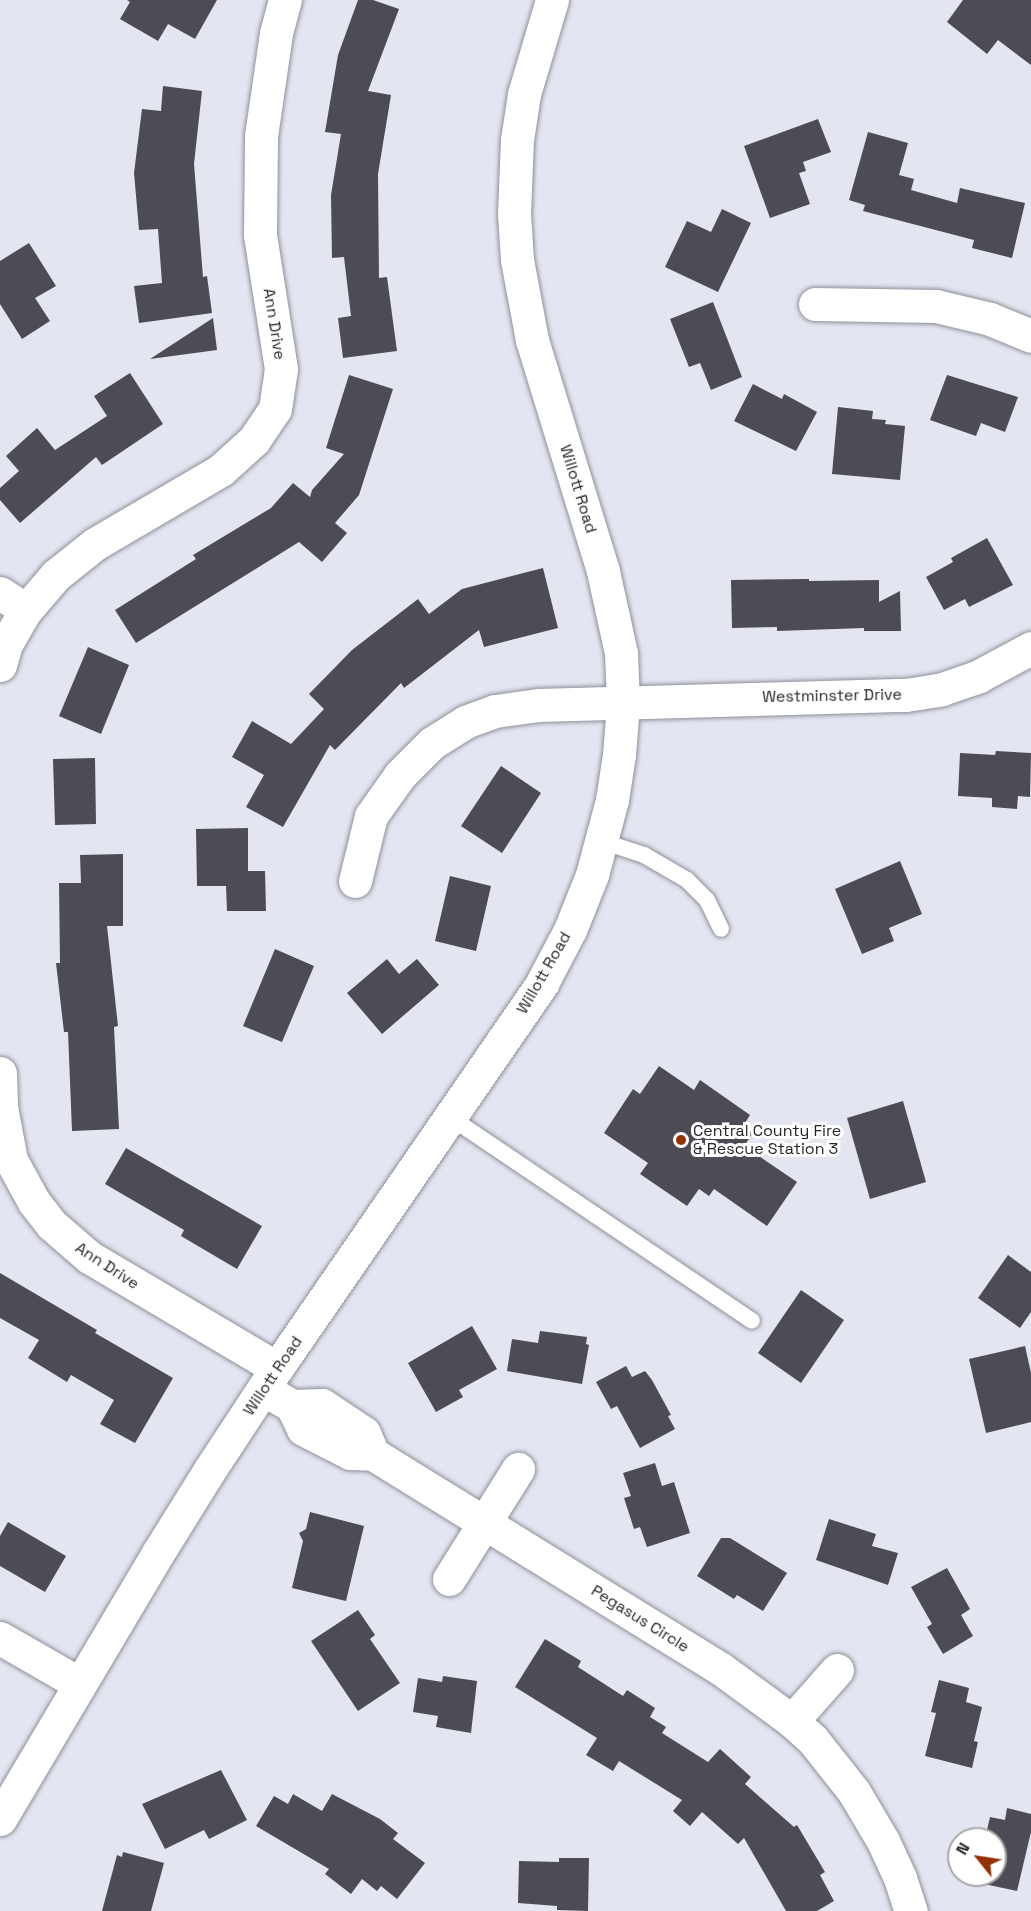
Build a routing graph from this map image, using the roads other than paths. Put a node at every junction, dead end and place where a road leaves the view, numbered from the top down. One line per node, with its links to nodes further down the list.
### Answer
1 (285, 0): 5 (street, Ann Drive)
2 (552, 0): 8 (street, Willott Road)
3 (815, 304): 4 (street)
4 (1031, 336)
5 (13, 601): 7 (street, Ann Drive)
6 (1028, 655): 8 (street, Westminster Drive)
7 (0, 665)
8 (623, 704): 9 (street, Willott Road); 10 (street, Westminster Drive)
9 (601, 841): 11 (lane); 13 (street, Willott Road)
10 (355, 881)
11 (721, 929)
12 (0, 1073): 15 (street, Ann Drive)
13 (450, 1117): 14 (lane); 15 (street, Willott Road)
14 (752, 1321)
15 (270, 1378): 17 (street, Pegasus Circle); 21 (street, Willott Road)
16 (518, 1469): 17 (street)
17 (484, 1523): 18 (street); 22 (street, Pegasus Circle)
18 (449, 1579)
19 (0, 1638): 21 (street)
20 (837, 1670): 22 (street)
21 (80, 1684): 23 (street, Willott Road)
22 (792, 1721): 24 (street, Pegasus Circle)
23 (0, 1819)
24 (911, 1911)

